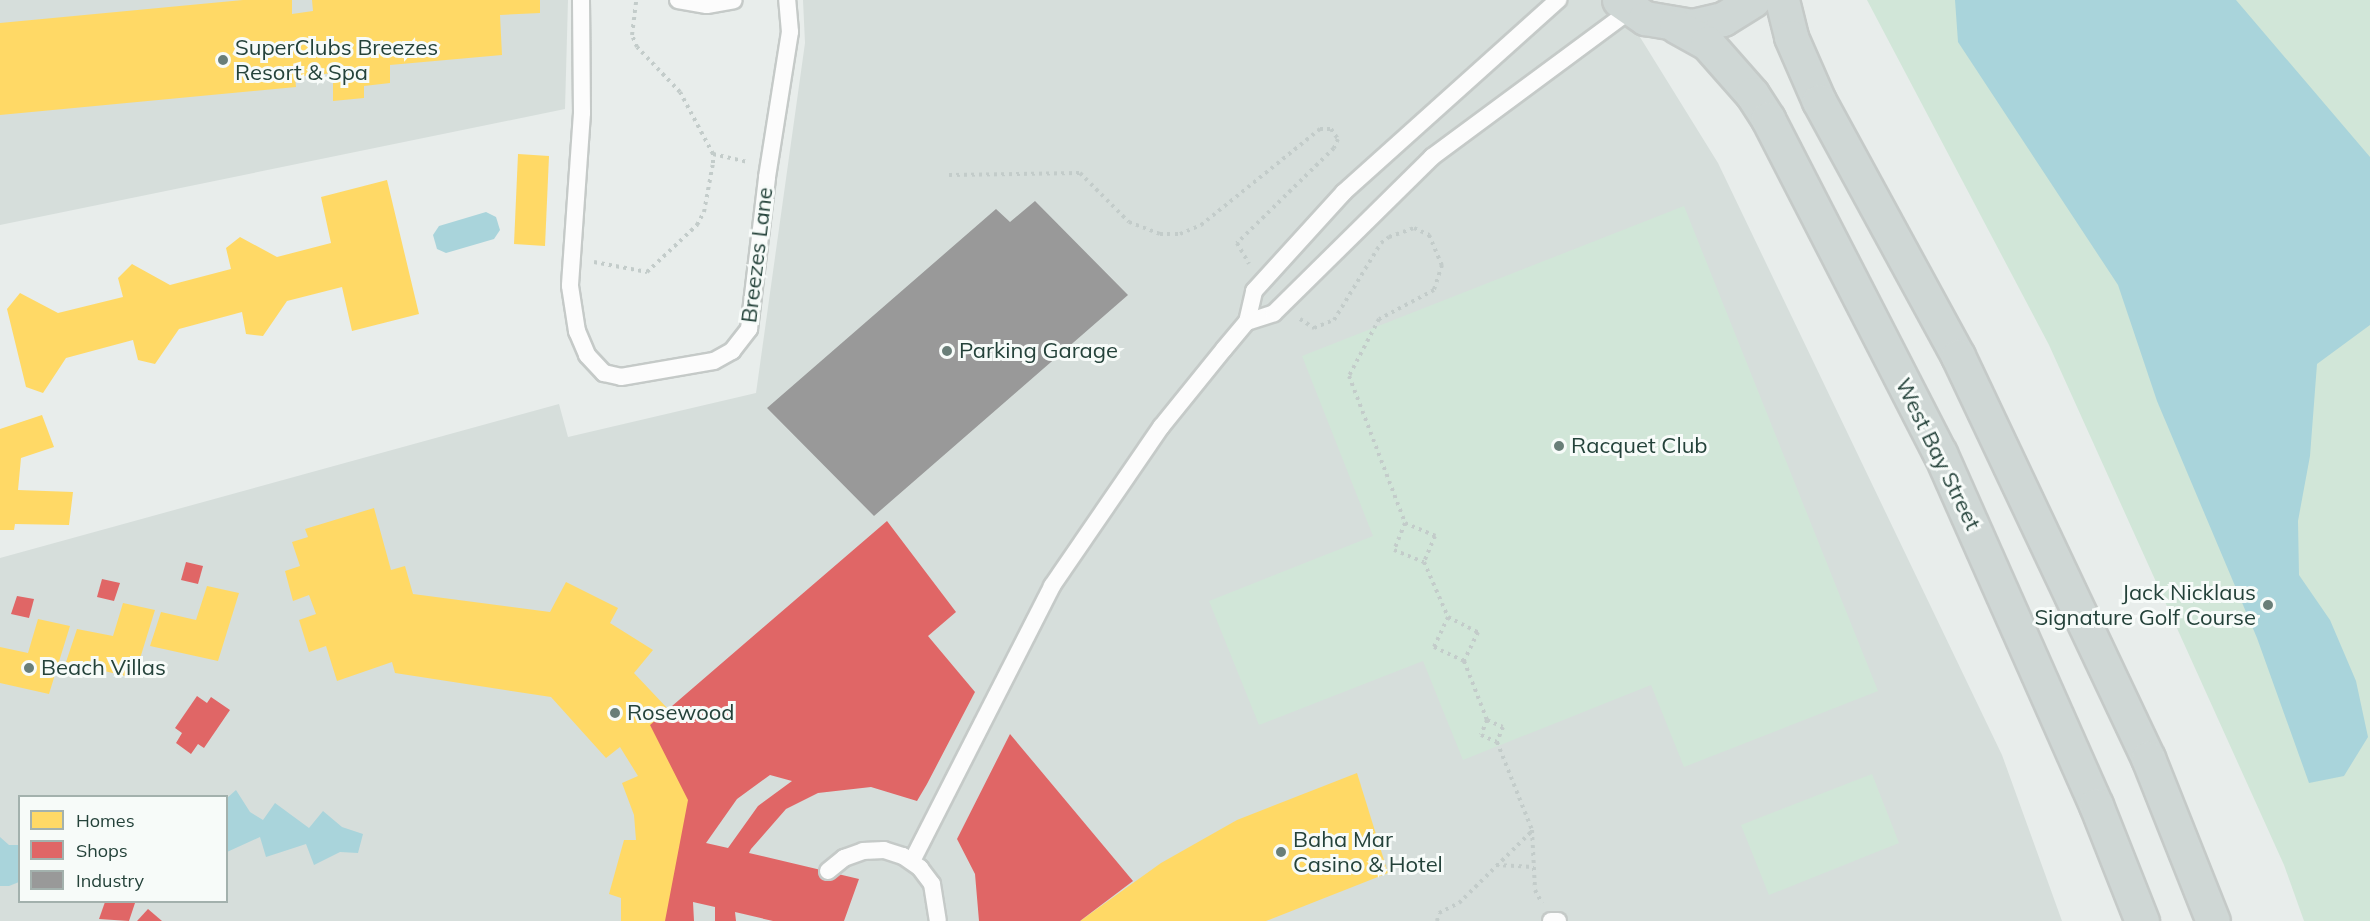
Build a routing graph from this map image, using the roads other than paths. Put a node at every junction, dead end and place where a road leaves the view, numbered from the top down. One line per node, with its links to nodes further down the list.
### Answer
1 (581, 0): 4 (lane, Breezes Lane)
2 (678, 0): 3 (lane)
3 (734, 0)
4 (787, 0)
5 (1558, 0): 10 (lane)
6 (1754, 0): 9 (main road)
7 (1782, 0): 15 (main road)
8 (1625, 5): 9 (main road, West Bay Street); 10 (lane)
9 (1676, 26): 14 (main road, West Bay Street)
10 (1248, 322): 11 (lane)
11 (912, 861): 12 (lane); 13 (lane)
12 (828, 871)
13 (938, 921)
14 (2142, 921)
15 (2213, 921)

